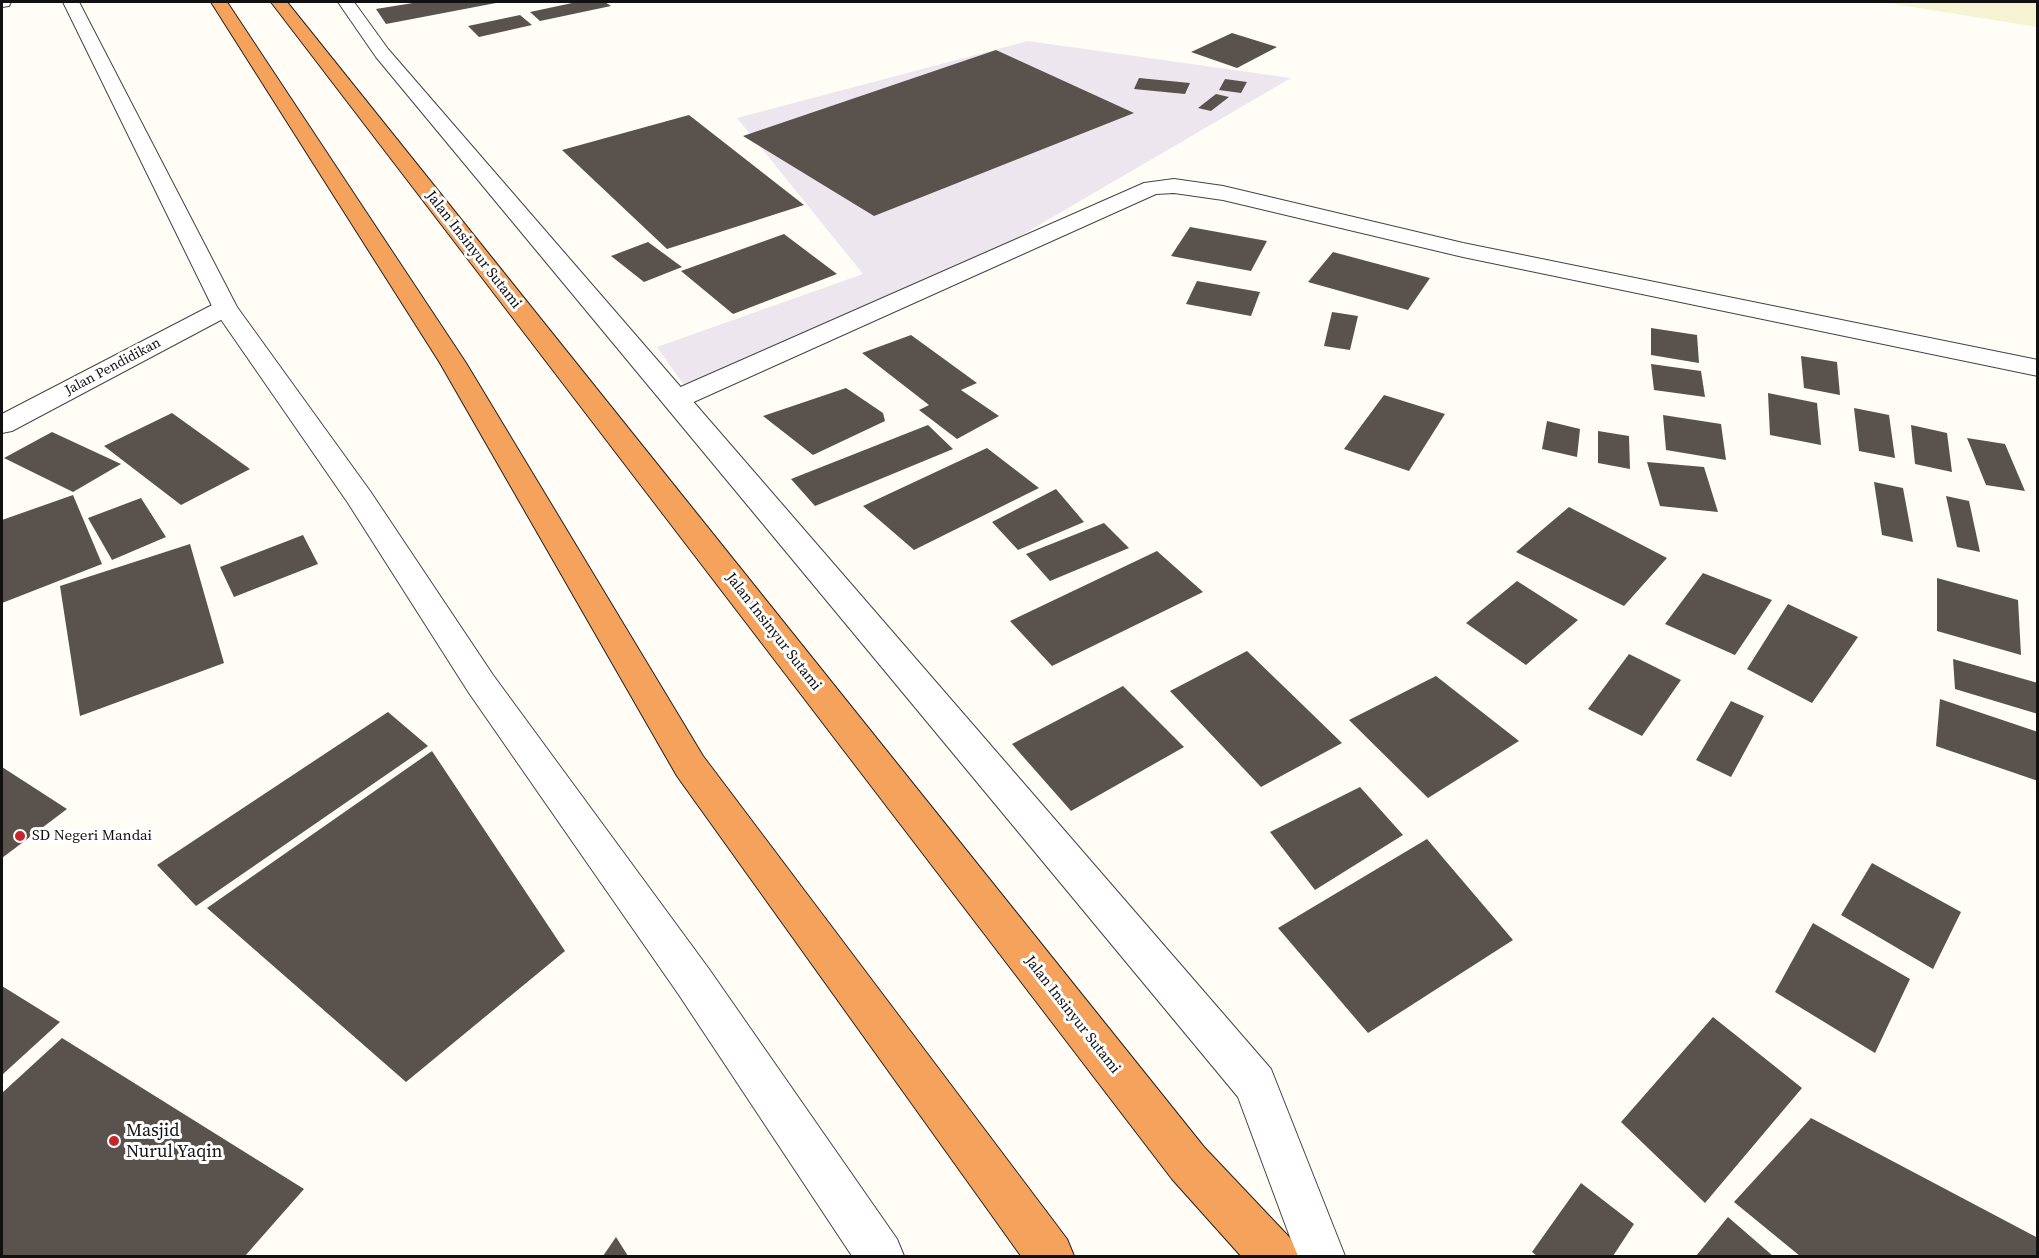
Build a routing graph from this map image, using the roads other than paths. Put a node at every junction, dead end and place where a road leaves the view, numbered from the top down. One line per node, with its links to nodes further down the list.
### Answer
1 (71, 2): 5 (street)
2 (219, 2): 10 (highway)
3 (279, 2): 11 (highway, Jalan Insinyur Sutami)
4 (346, 2): 7 (street)
5 (225, 308): 8 (street, Jalan Pendidikan); 9 (street)
6 (2037, 368): 7 (street)
7 (677, 399): 12 (street)
8 (2, 425)
9 (880, 1257)
10 (1050, 1257)
11 (1274, 1257)
12 (1321, 1257)

